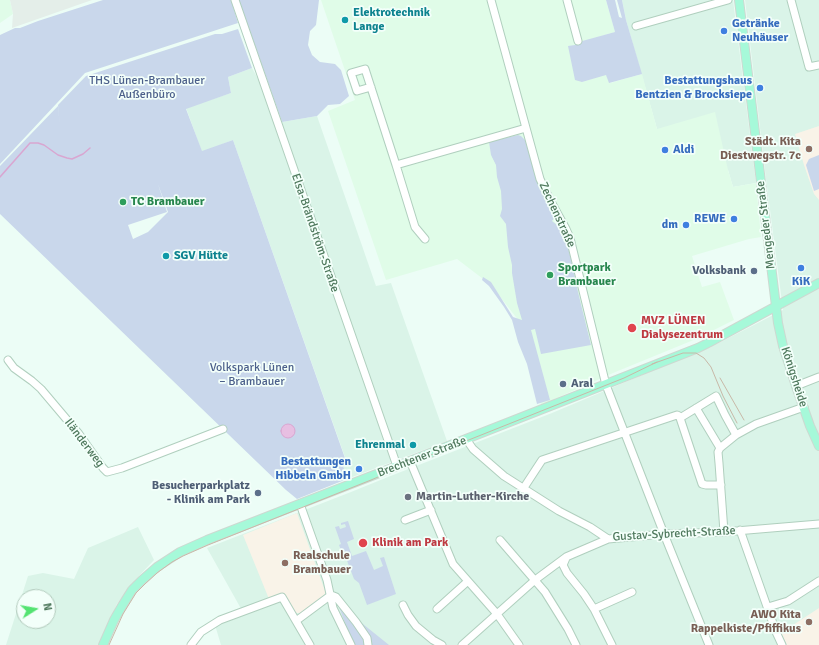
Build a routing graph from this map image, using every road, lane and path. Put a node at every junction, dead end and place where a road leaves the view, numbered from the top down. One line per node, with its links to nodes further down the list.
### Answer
1 (235, 0): 30 (street, Elsa-Brändström-Straße)
2 (491, 0): 11 (street, Zechenstraße)
3 (567, 0): 8 (street)
4 (728, 0): 7 (street)
5 (739, 0): 15 (main road, Mengeder Straße)
6 (791, 0): 9 (street)
7 (636, 26)
8 (578, 41)
9 (819, 65)
10 (371, 87): 12 (street)
11 (526, 128): 12 (street); 18 (street, Zechenstraße)
12 (396, 165): 13 (street)
13 (425, 239)
14 (819, 283): 15 (main road, Brechtener Straße)
15 (775, 307): 18 (main road, Brechtener Straße); 19 (main road, Königsheide)
16 (8, 360): 23 (street, Iländerweg)
17 (819, 377): 19 (street)
18 (605, 384): 24 (street, Zechenstraße); 26 (main road, Brechtener Straße)
19 (796, 386): 20 (main road, Königsheide)
20 (804, 407): 25 (street); 27 (main road, Königsheide)
21 (696, 408): 22 (street); 25 (street); 28 (street)
22 (679, 417): 24 (street); 31 (street)
23 (224, 428)
24 (624, 433): 32 (street); 39 (street, Zechenstraße)
25 (736, 435): 28 (street)
26 (466, 439): 29 (main road, Brechtener Straße); 32 (street, Gustav-Sybrecht-Straße)
27 (819, 446)
28 (720, 448): 31 (street)
29 (410, 461): 30 (main road, Brechtener Straße); 34 (street)
30 (397, 466): 33 (main road, Brechtener Straße)
31 (721, 485): 38 (street)
32 (523, 489): 40 (street, Gustav-Sybrecht-Straße)
33 (300, 504): 47 (street); 54 (main road, Brechtener Straße)
34 (431, 510): 35 (street); 44 (street)
35 (405, 520)
36 (819, 524): 37 (street, Gustav-Sybrecht-Straße)
37 (740, 530): 38 (street, Gustav-Sybrecht-Straße); 49 (street)
38 (724, 532): 39 (street, Gustav-Sybrecht-Straße)
39 (664, 534): 40 (street, Gustav-Sybrecht-Straße); 64 (street, Zechenstraße)
40 (608, 539): 42 (street)
41 (500, 540): 43 (street)
42 (566, 557): 43 (street); 51 (street)
43 (534, 580): 52 (street); 62 (street)
44 (468, 581): 50 (street); 52 (street)
45 (819, 581): 49 (street)
46 (632, 592): 51 (street)
47 (331, 595): 53 (street); 57 (street); 58 (street)
48 (403, 604): 59 (street)
49 (768, 607): 65 (street)
50 (437, 609)
51 (594, 609): 63 (street)
52 (497, 614): 60 (street); 61 (street)
53 (296, 621): 55 (street); 56 (street)
54 (103, 645)
55 (191, 645)
56 (310, 645)
57 (350, 645)
58 (368, 645)
59 (442, 645)
60 (462, 645)
61 (519, 645)
62 (576, 645)
63 (612, 645)
64 (709, 645)
65 (782, 645)

